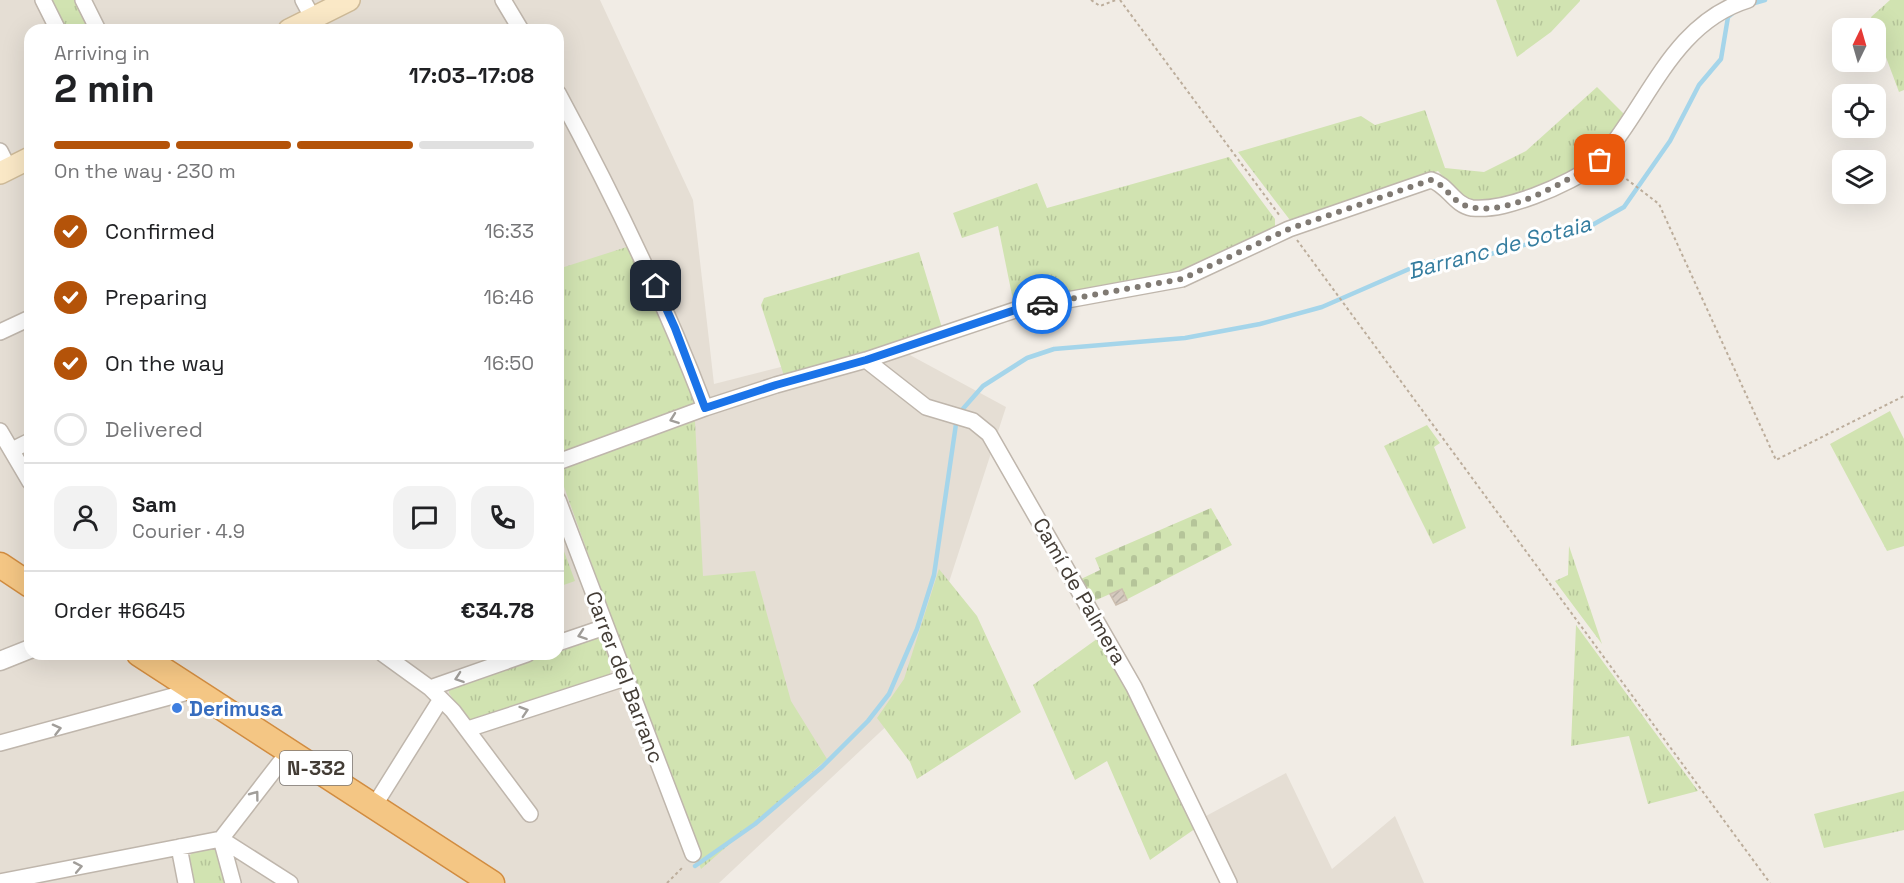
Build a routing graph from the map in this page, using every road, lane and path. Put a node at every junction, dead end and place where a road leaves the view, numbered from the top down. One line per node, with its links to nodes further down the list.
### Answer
1 (43, 0): 9 (street)
2 (83, 0): 10 (street)
3 (349, 0): 8 (main road)
4 (503, 0): 11 (street)
5 (1091, 0): 6 (path)
6 (1118, 0): 16 (path)
7 (1748, 0): 14 (street)
8 (311, 16)
9 (55, 24)
10 (95, 24)
11 (517, 24)
12 (564, 104): 21 (street)
13 (24, 159): 15 (main road)
14 (1600, 160): 16 (street); 20 (path)
15 (3, 164)
16 (1289, 229): 19 (street); 56 (path)
17 (24, 321): 18 (street)
18 (0, 332)
19 (866, 360): 21 (street); 55 (street, Camí de Palmera)
20 (1904, 396)
21 (705, 408): 25 (street, one-way to 25)
22 (0, 431): 24 (street)
23 (24, 444): 24 (street)
24 (12, 450): 26 (street)
25 (564, 460)
26 (24, 471)
27 (564, 516): 30 (street, Carrer del Barranc)
28 (0, 565): 29 (highway)
29 (24, 581)
30 (605, 627): 31 (street, one-way to 31); 37 (street, Carrer del Barranc)
31 (564, 641)
32 (24, 651): 36 (street)
33 (148, 660): 39 (highway, N-332)
34 (391, 660): 38 (street)
35 (510, 660): 38 (street, one-way to 38)
36 (0, 661)
37 (625, 678): 41 (street, one-way to 37); 48 (street, Carrer del Barranc)
38 (430, 688): 40 (street)
39 (195, 690): 42 (street, one-way to 39); 43 (highway, N-332)
40 (441, 699): 41 (street); 44 (street)
41 (468, 729): 45 (street)
42 (0, 743)
43 (289, 751): 44 (highway, N-332); 46 (street, one-way to 43)
44 (374, 806): 53 (highway, N-332)
45 (530, 814)
46 (221, 839): 47 (street); 51 (street); 52 (street)
47 (179, 847): 49 (street, one-way to 47); 50 (street)
48 (693, 854): 54 (path)
49 (0, 882)
50 (186, 883)
51 (233, 883)
52 (290, 883)
53 (492, 883)
54 (667, 883)
55 (1229, 883)
56 (1770, 883)

